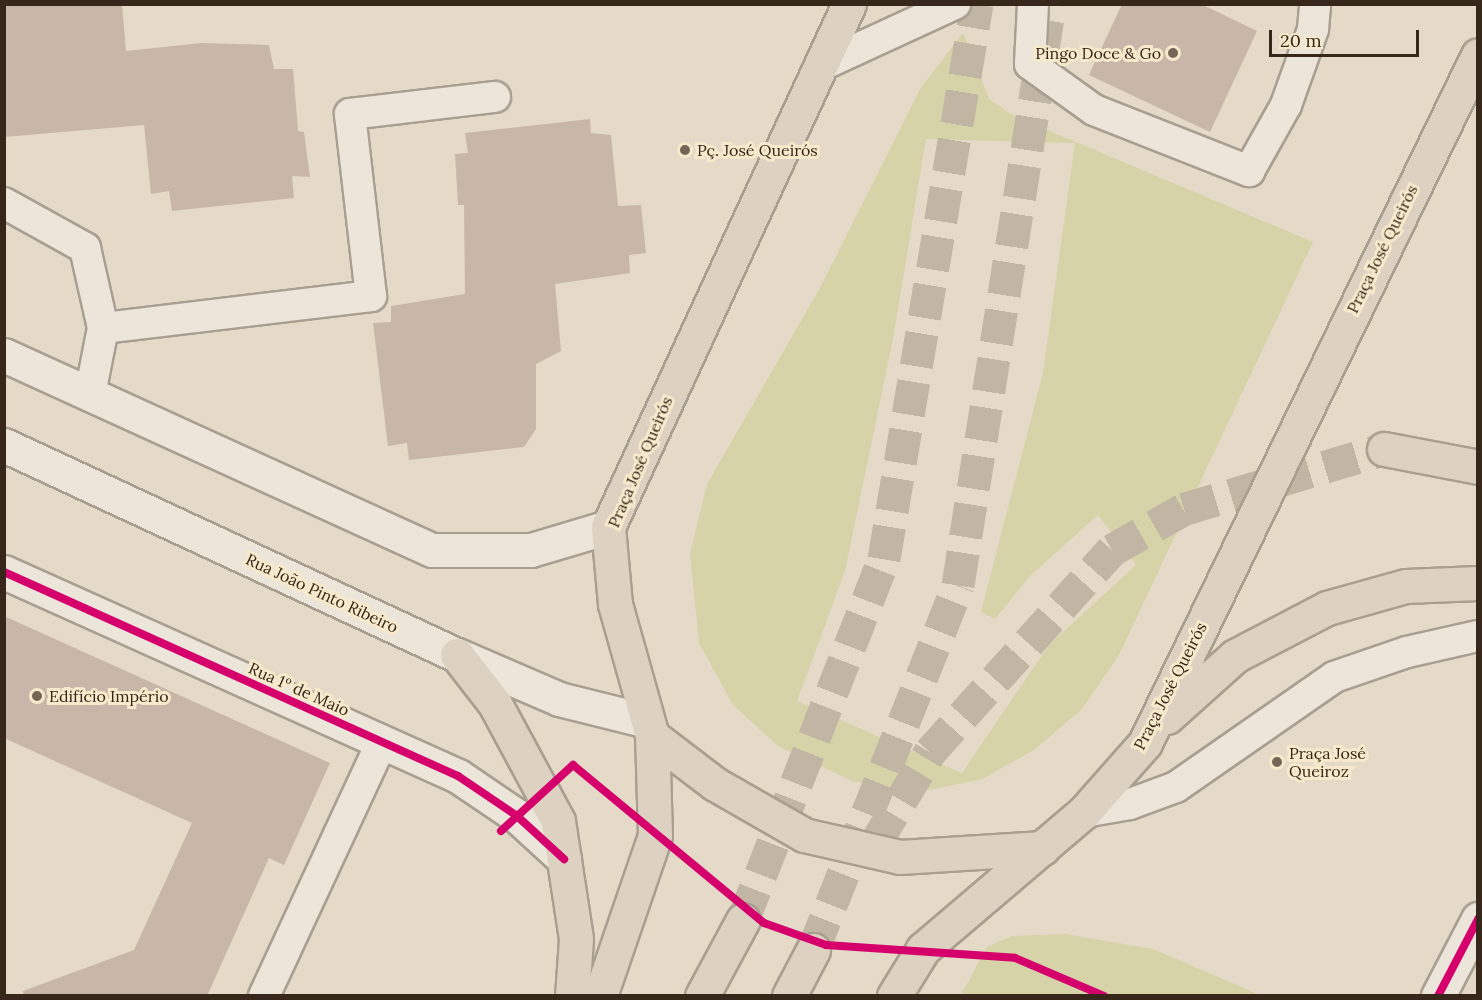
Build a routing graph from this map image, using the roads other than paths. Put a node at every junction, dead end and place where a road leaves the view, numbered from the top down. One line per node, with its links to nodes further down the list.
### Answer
1 (849, 4): 6 (highway, Praça José Queirós)
2 (955, 4): 6 (lane)
3 (1033, 4): 4 (lane)
4 (1315, 4)
5 (1477, 56): 7 (highway); 23 (highway, Praça José Queirós)
6 (820, 66): 16 (highway, Praça José Queirós)
7 (1478, 78)
8 (495, 97): 10 (lane)
9 (4, 203): 10 (lane)
10 (104, 328): 12 (lane)
11 (4, 356): 12 (main road)
12 (90, 394): 16 (main road)
13 (4, 445): 20 (main road, Rua João Pinto Ribeiro)
14 (1384, 449): 15 (highway)
15 (1478, 467)
16 (608, 527): 21 (highway, Praça José Queirós)
17 (4, 572): 22 (main road, Rua 1º de Maio)
18 (1478, 583): 23 (highway)
19 (1478, 636): 24 (lane)
20 (457, 656): 21 (main road, Rua João Pinto Ribeiro); 26 (highway)
21 (649, 728): 25 (highway); 32 (highway, Praça José Queirós)
22 (382, 741): 26 (main road, Rua 1º de Maio); 30 (lane)
23 (1145, 743): 24 (highway, Praça José Queirós)
24 (1084, 812): 25 (highway, Praça José Queirós)
25 (1043, 848): 35 (highway, Praça José Queirós)
26 (564, 859): 31 (highway)
27 (1478, 920): 36 (main road)
28 (743, 921): 33 (highway)
29 (813, 950): 34 (highway)
30 (264, 996)
31 (572, 996)
32 (600, 996)
33 (702, 996)
34 (789, 996)
35 (894, 996)
36 (1438, 996)

